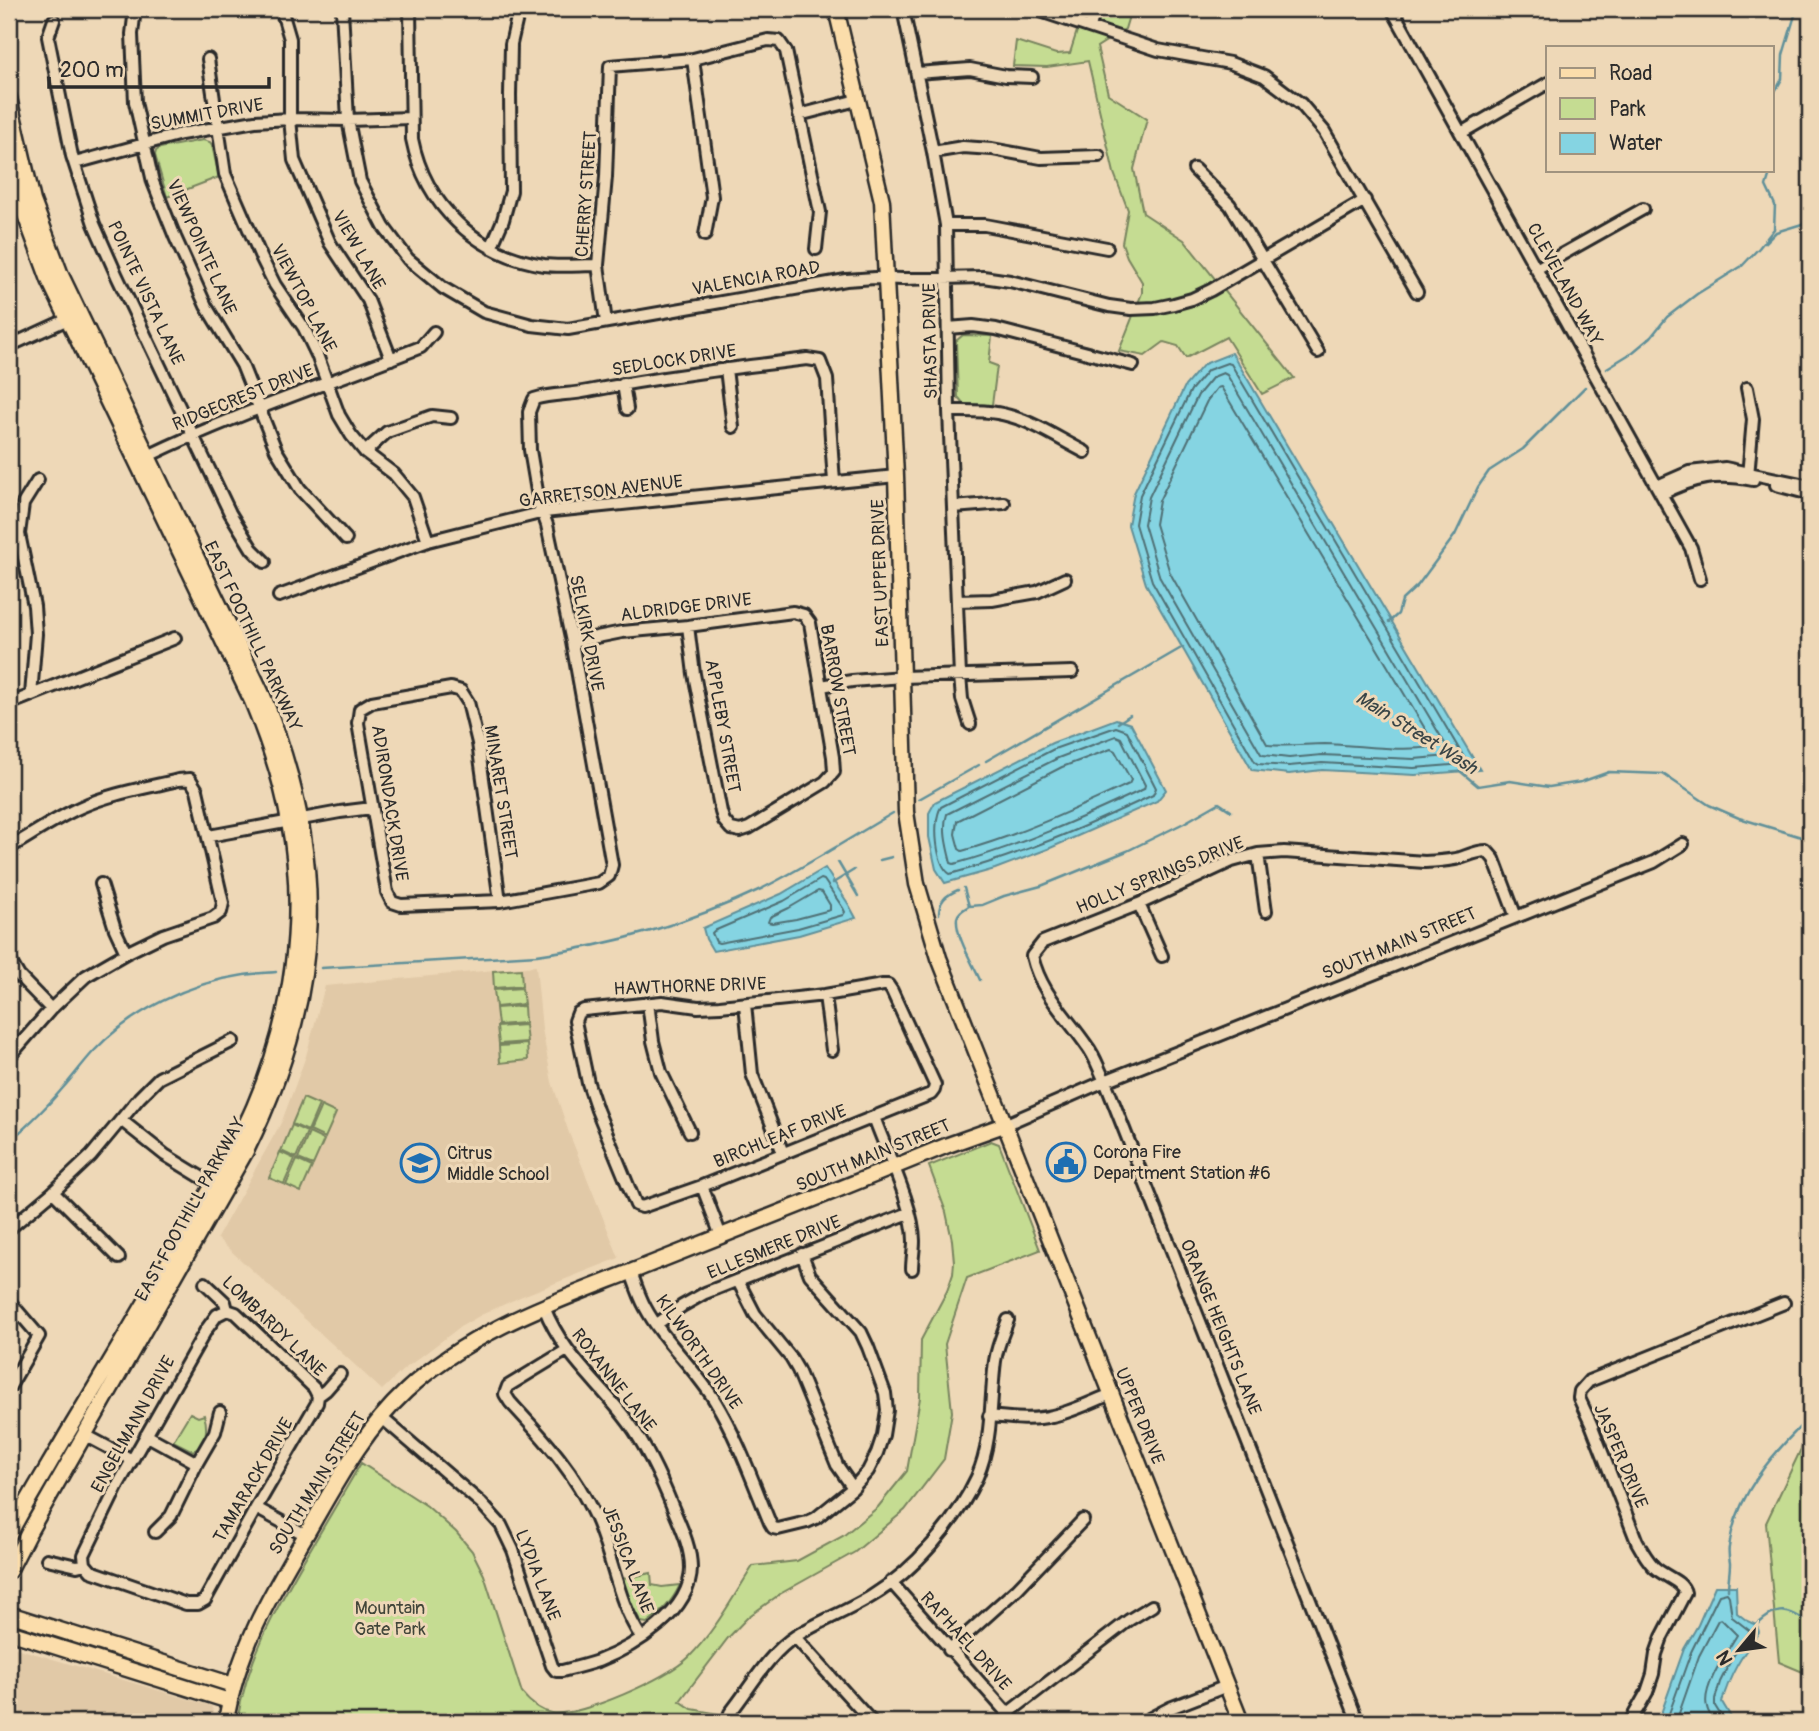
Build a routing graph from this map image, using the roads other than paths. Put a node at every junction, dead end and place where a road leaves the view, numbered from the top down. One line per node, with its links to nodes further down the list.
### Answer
1 (135, 9): 26 (street, VIEWPOINTE LANE)
2 (342, 9): 23 (street, VALENCIA ROAD)
3 (410, 9): 21 (street)
4 (519, 9): 36 (street)
5 (836, 9): 19 (main road, EAST UPPER DRIVE)
6 (903, 9): 15 (street, SHASTA DRIVE)
7 (1034, 9): 12 (street)
8 (1095, 9): 12 (street)
9 (1392, 9): 25 (street, CLEVELAND WAY)
10 (283, 15): 22 (street, VIEW LANE)
11 (54, 20): 30 (street, POINTE VISTA LANE)
12 (1090, 27): 32 (street)
13 (208, 59): 24 (street, VIEWTOP LANE)
14 (693, 59): 20 (street); 35 (street); 40 (street, CHERRY STREET)
15 (917, 73): 16 (street); 27 (street, SHASTA DRIVE)
16 (1032, 76)
17 (1546, 84): 25 (street)
18 (9, 98): 66 (main road, EAST FOOTHILL PARKWAY)
19 (858, 100): 20 (street); 43 (main road, EAST UPPER DRIVE)
20 (799, 115): 37 (street)
21 (411, 118): 23 (street, SUMMIT DRIVE); 36 (street)
22 (290, 119): 23 (street, SUMMIT DRIVE); 24 (street, SUMMIT DRIVE); 51 (street, VIEW LANE)
23 (348, 120): 46 (street, VALENCIA ROAD)
24 (217, 128): 26 (street, SUMMIT DRIVE); 54 (street, VIEWTOP LANE)
25 (1461, 133): 41 (street, CLEVELAND WAY)
26 (144, 144): 30 (street, SUMMIT DRIVE); 58 (street, VIEWPOINTE LANE)
27 (933, 152): 28 (street); 34 (street, SHASTA DRIVE)
28 (1099, 156)
29 (9, 159): 45 (main road, EAST FOOTHILL PARKWAY)
30 (75, 163): 63 (street, POINTE VISTA LANE)
31 (1194, 169): 39 (street)
32 (1365, 200): 39 (street, VALENCIA ROAD); 44 (street)
33 (1643, 209): 41 (street)
34 (946, 225): 38 (street); 42 (street, SHASTA DRIVE)
35 (705, 235)
36 (491, 248): 40 (street)
37 (816, 248)
38 (1107, 248)
39 (1263, 259): 42 (street, VALENCIA ROAD); 50 (street)
40 (598, 265): 46 (street, CHERRY STREET)
41 (1536, 269): 72 (street, CLEVELAND WAY)
42 (946, 278): 43 (street, VALENCIA ROAD); 47 (street, SHASTA DRIVE)
43 (887, 279): 46 (street, VALENCIA ROAD); 68 (main road, EAST UPPER DRIVE)
44 (1417, 292)
45 (68, 319): 49 (street); 99 (main road, EAST FOOTHILL PARKWAY)
46 (607, 322)
47 (948, 328): 52 (street); 60 (street, SHASTA DRIVE)
48 (434, 332): 51 (street, RIDGECREST DRIVE)
49 (9, 345)
50 (1318, 352)
51 (391, 359): 54 (street, RIDGECREST DRIVE)
52 (1133, 365)
53 (726, 369): 55 (street, SEDLOCK DRIVE); 62 (street); 70 (street, SEDLOCK DRIVE)
54 (327, 382): 58 (street, RIDGECREST DRIVE); 64 (street, VIEWTOP LANE)
55 (623, 384): 57 (street, SEDLOCK DRIVE); 59 (street)
56 (1747, 388): 67 (street)
57 (534, 399): 76 (street, SELKIRK DRIVE)
58 (259, 408): 63 (street, RIDGECREST DRIVE); 78 (street, VIEWPOINTE LANE)
59 (626, 409)
60 (950, 411): 65 (street); 75 (street, SHASTA DRIVE)
61 (451, 418): 64 (street)
62 (733, 427)
63 (192, 435): 66 (street, RIDGECREST DRIVE); 80 (street, POINTE VISTA LANE)
64 (365, 452): 79 (street, VIEWTOP LANE)
65 (1085, 452)
66 (148, 456): 99 (main road, EAST FOOTHILL PARKWAY)
67 (1748, 475): 71 (street); 72 (street); 73 (street)
68 (896, 476): 70 (street, GARRETSON AVENUE); 91 (main road, EAST UPPER DRIVE)
69 (38, 480): 77 (street)
70 (834, 482): 76 (street, GARRETSON AVENUE)
71 (1810, 486)
72 (1660, 490): 82 (street, CLEVELAND WAY)
73 (1810, 494)
74 (1004, 503): 75 (street)
75 (953, 507): 84 (street, SHASTA DRIVE)
76 (544, 512): 79 (street, GARRETSON AVENUE); 88 (street, SELKIRK DRIVE)
77 (14, 535): 94 (street)
78 (346, 539)
79 (428, 541): 83 (street, GARRETSON AVENUE)
80 (265, 562)
81 (1065, 579): 84 (street)
82 (1700, 579)
83 (279, 596)
84 (958, 601): 90 (street, SHASTA DRIVE)
85 (804, 615): 86 (street, ALDRIDGE DRIVE); 92 (street, BARROW STREET)
86 (688, 626): 88 (street, ALDRIDGE DRIVE); 97 (street, APPLEBY STREET)
87 (175, 638): 94 (street)
88 (572, 642): 105 (street, SELKIRK DRIVE)
89 (1072, 672): 90 (street)
90 (960, 676): 91 (street); 96 (street, SHASTA DRIVE)
91 (902, 677): 92 (street); 124 (main road, EAST UPPER DRIVE)
92 (821, 686): 97 (street, BARROW STREET)
93 (461, 691): 98 (street, ADIRONDACK DRIVE); 105 (street, MINARET STREET)
94 (32, 695): 95 (street)
95 (9, 704)
96 (970, 724)
97 (834, 772)
98 (372, 808): 99 (street); 105 (street, ADIRONDACK DRIVE)
99 (296, 821): 100 (street); 129 (main road, EAST FOOTHILL PARKWAY)
100 (209, 836): 102 (street); 109 (street)
101 (1684, 844): 108 (street, SOUTH MAIN STREET)
102 (9, 848)
103 (1258, 854): 106 (street, HOLLY SPRINGS DRIVE); 107 (street); 108 (street, HOLLY SPRINGS DRIVE)
104 (101, 884): 109 (street)
105 (499, 901)
106 (1139, 904): 110 (street, HOLLY SPRINGS DRIVE); 111 (street)
107 (1266, 911)
108 (1516, 917): 120 (street, SOUTH MAIN STREET)
109 (126, 953): 116 (street)
110 (1032, 956): 120 (street, ORANGE HEIGHTS LANE)
111 (1163, 956)
112 (9, 960): 116 (street)
113 (825, 995): 115 (street, HAWTHORNE DRIVE); 118 (street); 121 (street, HAWTHORNE DRIVE)
114 (648, 1003): 115 (street, HAWTHORNE DRIVE); 125 (street); 131 (street, HAWTHORNE DRIVE)
115 (745, 1004): 126 (street)
116 (51, 1009): 119 (street)
117 (233, 1041): 123 (street)
118 (832, 1050)
119 (9, 1057)
120 (1105, 1081): 124 (street, SOUTH MAIN STREET); 187 (street, ORANGE HEIGHTS LANE)
121 (934, 1090): 122 (street, BIRCHLEAF DRIVE)
122 (874, 1117): 126 (street, BIRCHLEAF DRIVE); 127 (street)
123 (121, 1120): 129 (street); 130 (street)
124 (1004, 1125): 127 (main road, SOUTH MAIN STREET); 151 (main road, UPPER DRIVE)
125 (690, 1132)
126 (783, 1153): 128 (street, BIRCHLEAF DRIVE)
127 (893, 1168): 132 (street); 134 (main road, SOUTH MAIN STREET)
128 (702, 1186): 131 (street, BIRCHLEAF DRIVE); 134 (street)
129 (218, 1188): 147 (main road, EAST FOOTHILL PARKWAY); 156 (main road, EAST FOOTHILL PARKWAY)
130 (53, 1192): 133 (street); 136 (street)
131 (636, 1205)
132 (909, 1213): 135 (street, ELLESMERE DRIVE); 137 (street)
133 (9, 1229)
134 (721, 1236): 138 (main road, SOUTH MAIN STREET)
135 (802, 1254): 139 (street, ELLESMERE DRIVE); 160 (street)
136 (119, 1258)
137 (912, 1269)
138 (631, 1272): 143 (main road, SOUTH MAIN STREET); 146 (street, KILWORTH DRIVE)
139 (738, 1281): 146 (street, ELLESMERE DRIVE); 160 (street)
140 (205, 1283): 144 (street, LOMBARDY LANE)
141 (9, 1301): 150 (street)
142 (1784, 1304): 188 (street, JASPER DRIVE)
143 (544, 1307): 148 (street, ROXANNE LANE); 155 (main road, SOUTH MAIN STREET)
144 (228, 1310): 152 (street, LOMBARDY LANE); 157 (street, ENGELMANN DRIVE)
145 (1008, 1320): 154 (street)
146 (657, 1324): 160 (street, KILWORTH DRIVE)
147 (118, 1349): 156 (main road); 164 (main road, EAST FOOTHILL PARKWAY)
148 (567, 1350): 173 (street, ROXANNE LANE); 173 (street, JESSICA LANE)
149 (340, 1374): 152 (street, TAMARACK DRIVE)
150 (9, 1388)
151 (1111, 1394): 154 (street); 179 (main road, UPPER DRIVE)
152 (318, 1396): 161 (street, TAMARACK DRIVE)
153 (220, 1412): 159 (street)
154 (989, 1416): 169 (street)
155 (381, 1417): 165 (main road, SOUTH MAIN STREET); 173 (street, LYDIA LANE)
156 (85, 1435): 158 (street); 168 (main road, EAST FOOTHILL PARKWAY)
157 (146, 1435): 158 (street, ENGELMANN DRIVE); 159 (street)
158 (132, 1460): 167 (street, ENGELMANN DRIVE)
159 (197, 1464): 163 (street)
160 (853, 1488)
161 (256, 1508): 165 (street); 167 (street, TAMARACK DRIVE)
162 (1083, 1520): 175 (street)
163 (155, 1532)
164 (9, 1535)
165 (306, 1535): 178 (main road, SOUTH MAIN STREET)
166 (47, 1559): 167 (street)
167 (85, 1564)
168 (9, 1571)
169 (891, 1582): 174 (street); 175 (street, RAPHAEL DRIVE)
170 (1153, 1606): 181 (street)
171 (9, 1614): 176 (main road)
172 (9, 1632): 177 (main road)
173 (641, 1637)
174 (795, 1637): 183 (street); 185 (street)
175 (949, 1650): 181 (street, RAPHAEL DRIVE)
176 (148, 1659): 177 (main road); 178 (main road)
177 (112, 1665): 180 (main road)
178 (233, 1685): 180 (main road, SOUTH MAIN STREET)
179 (1227, 1686): 182 (street); 186 (main road, UPPER DRIVE)
180 (229, 1701): 184 (main road, SOUTH MAIN STREET)
181 (1011, 1718)
182 (1151, 1720)
183 (728, 1721)
184 (226, 1722)
185 (872, 1722)
186 (1241, 1722)
187 (1358, 1722)
188 (1630, 1722)

